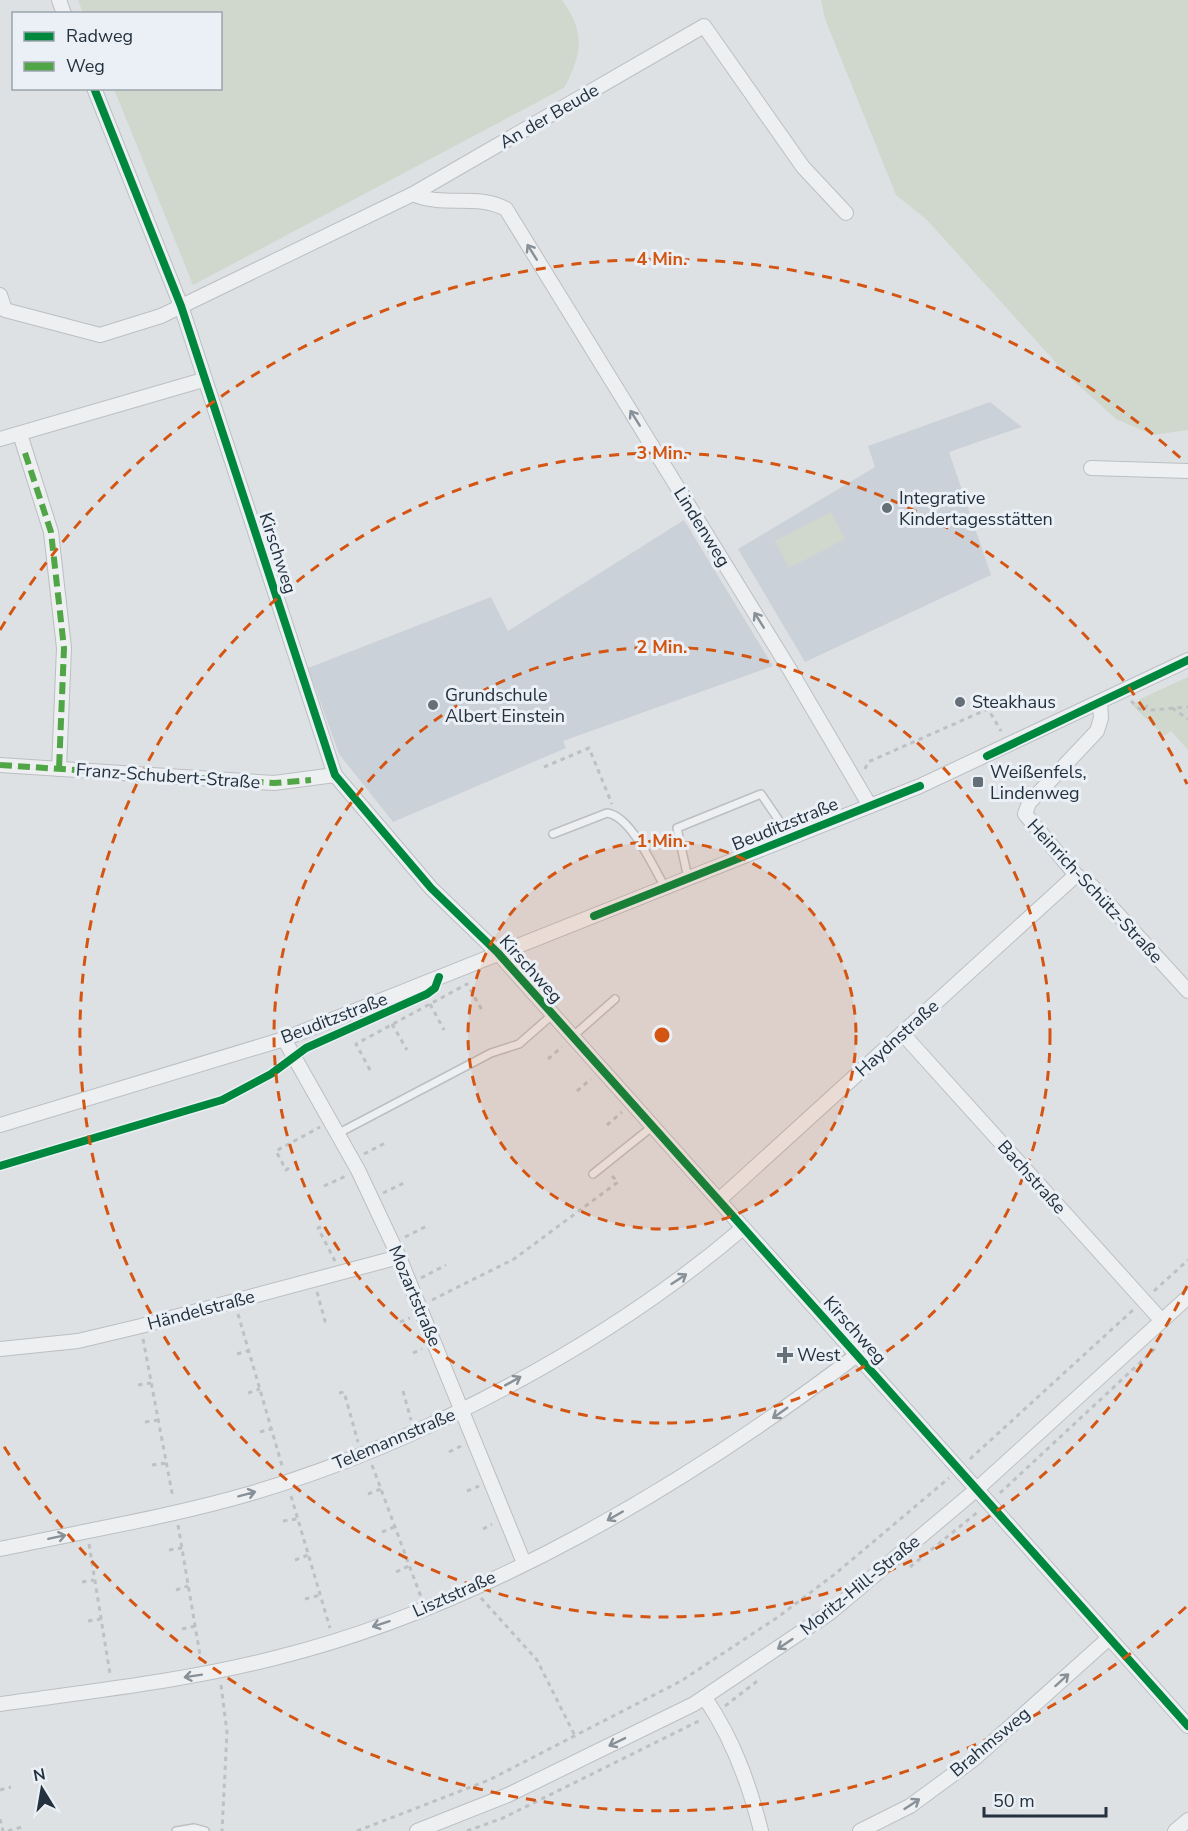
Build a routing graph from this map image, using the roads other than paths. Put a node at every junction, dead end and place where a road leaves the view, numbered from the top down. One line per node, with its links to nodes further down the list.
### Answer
1 (95, 90): 5 (street, Kirschweg)
2 (413, 194): 3 (street, An der Beude); 5 (street, An der Beude); 16 (street, Lindenweg, one-way to 2)
3 (846, 213)
4 (0, 295): 5 (street, An der Beude)
5 (181, 306): 6 (street, Kirschweg)
6 (203, 380): 7 (street); 15 (street, Kirschweg)
7 (20, 434): 8 (street); 14 (street)
8 (0, 439)
9 (1091, 468): 10 (street)
10 (1188, 471)
11 (1188, 660): 12 (street, Beuditzstraße)
12 (1100, 704): 16 (street, Beuditzstraße); 19 (street, Heinrich-Schütz-Straße)
13 (0, 765): 14 (street, Franz-Schubert-Straße)
14 (59, 769): 15 (street, Franz-Schubert-Straße)
15 (335, 775): 22 (street, Kirschweg)
16 (870, 806): 18 (street, Beuditzstraße)
17 (553, 834): 21 (lane)
18 (791, 838): 20 (street, Beuditzstraße); 20 (lane)
19 (1076, 875): 23 (street, Heinrich-Schütz-Straße); 26 (street, Haydnstraße)
20 (688, 878): 21 (street, Beuditzstraße)
21 (665, 887): 22 (street, Beuditzstraße)
22 (498, 953): 25 (street, Kirschweg); 28 (street, Beuditzstraße)
23 (1188, 991)
24 (615, 999): 27 (lane)
25 (552, 1015): 27 (street, Kirschweg); 31 (lane)
26 (902, 1033): 33 (street, Haydnstraße); 37 (street, Bachstraße)
27 (572, 1037): 30 (street, Kirschweg)
28 (284, 1039): 29 (street, Beuditzstraße); 31 (street, Mozartstraße)
29 (0, 1125)
30 (653, 1126): 32 (lane); 33 (street, Kirschweg)
31 (335, 1127): 35 (street, Mozartstraße)
32 (593, 1174)
33 (719, 1200): 34 (street, Kirschweg)
34 (743, 1228): 39 (street, Kirschweg); 40 (street, Telemannstraße, one-way to 34)
35 (399, 1257): 38 (street, Händelstraße); 40 (street, Mozartstraße)
36 (1188, 1297): 37 (street, Moritz-Hill-Straße)
37 (1162, 1321): 41 (street, Moritz-Hill-Straße)
38 (0, 1349)
39 (857, 1354): 41 (street, Kirschweg); 43 (street, Lisztstraße, one-way to 43)
40 (462, 1410): 42 (street, Telemannstraße, one-way to 40); 43 (street, Mozartstraße)
41 (977, 1489): 44 (street, Kirschweg); 45 (street, Moritz-Hill-Straße, one-way to 45)
42 (0, 1549)
43 (524, 1563): 46 (street, Lisztstraße, one-way to 46)
44 (1109, 1638): 47 (street, Kirschweg); 53 (street, Brahmsweg, one-way to 44)
45 (705, 1698): 51 (street, Moritz-Hill-Straße, one-way to 51); 52 (street)
46 (0, 1704)
47 (1188, 1726)
48 (1188, 1820): 54 (street)
49 (177, 1831): 50 (lane)
50 (205, 1831)
51 (417, 1831)
52 (761, 1831)
53 (860, 1831)
54 (1175, 1831)

